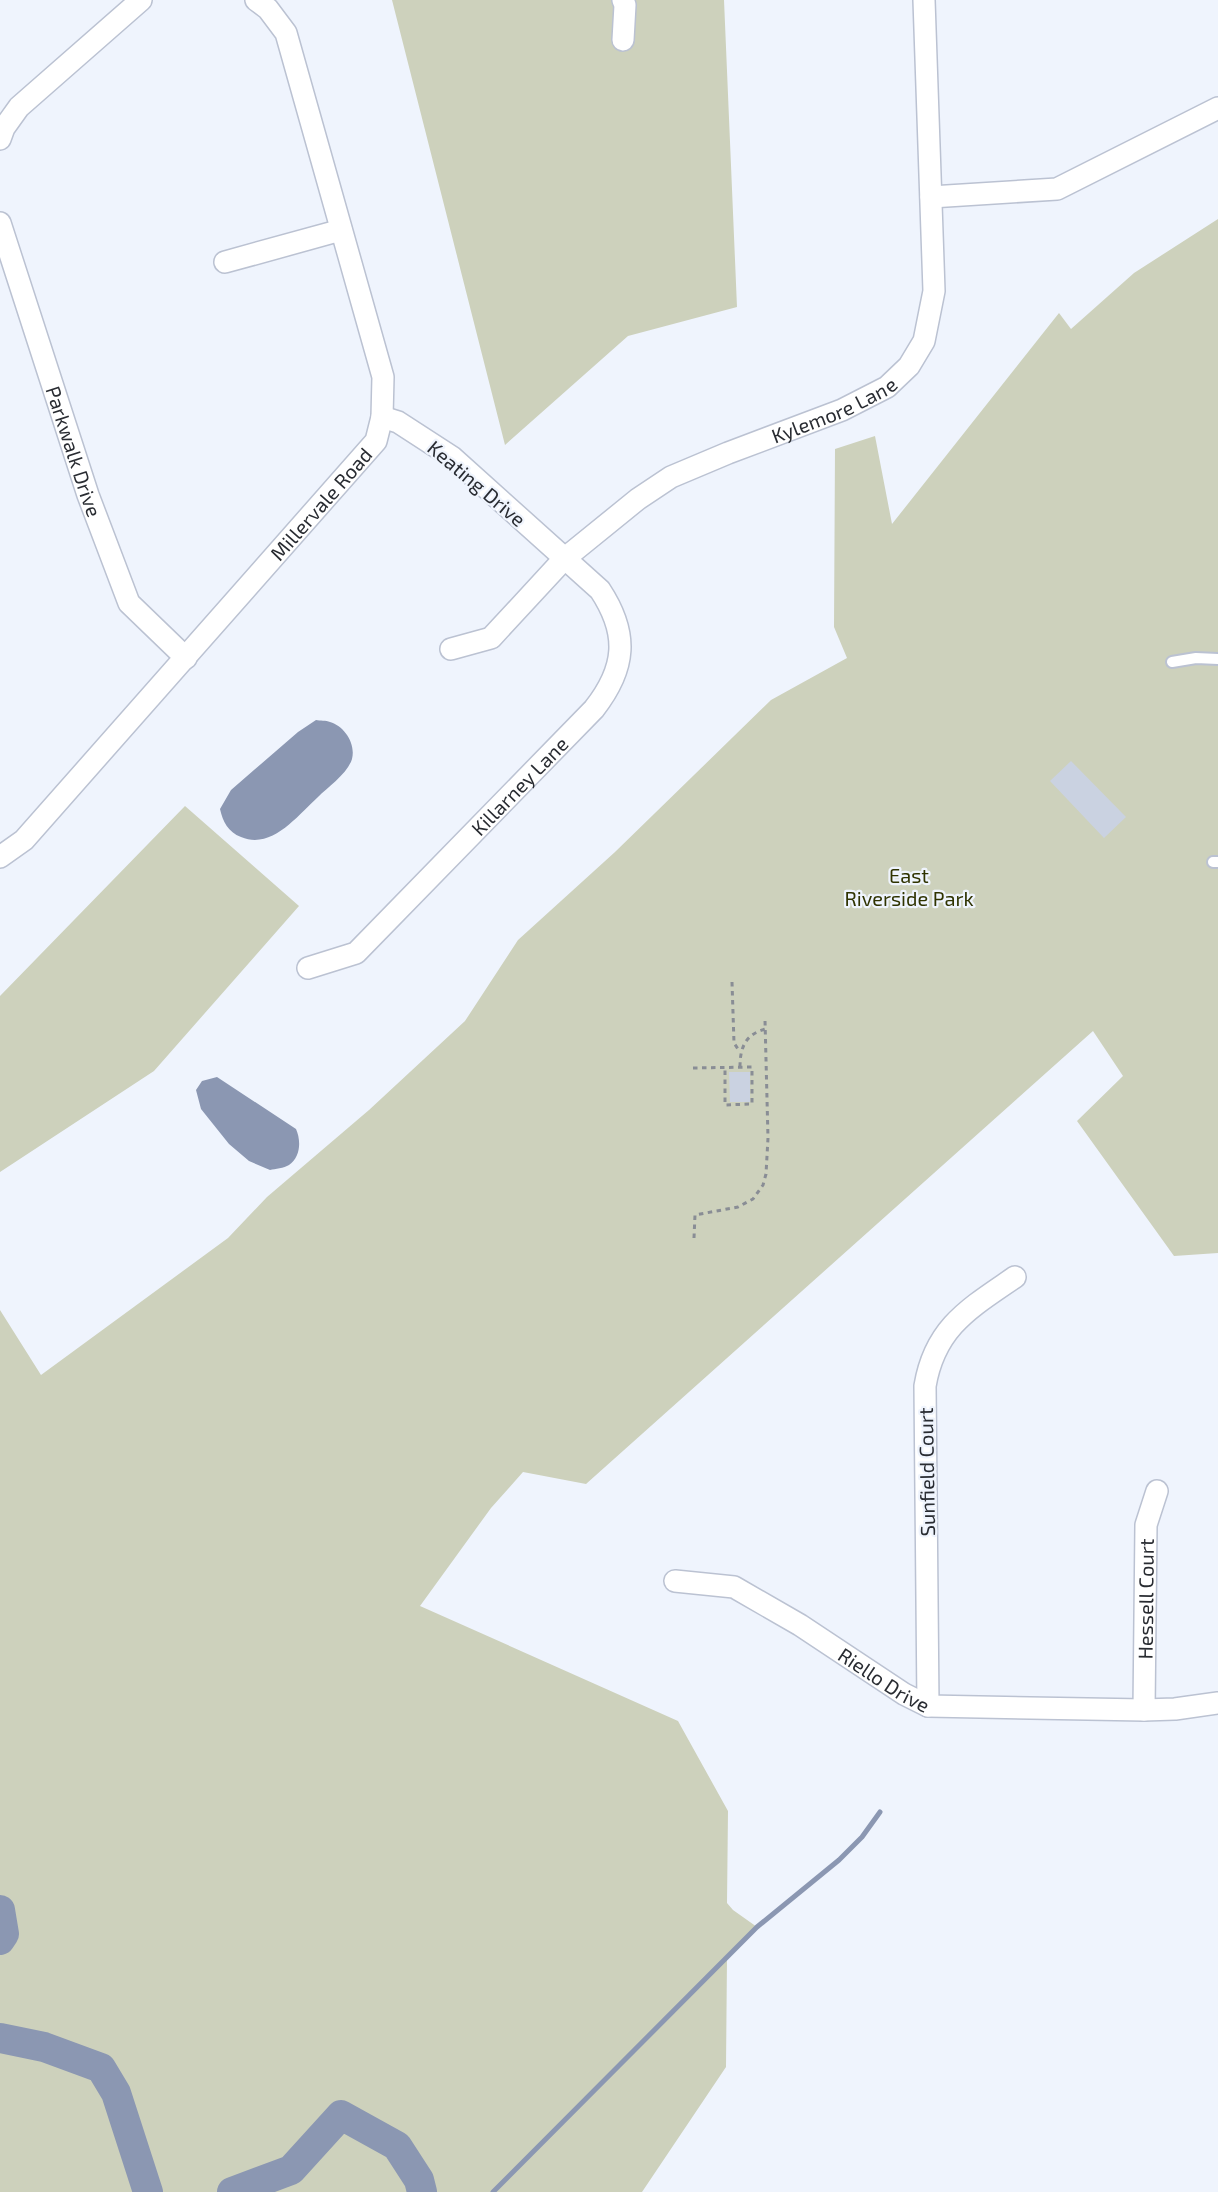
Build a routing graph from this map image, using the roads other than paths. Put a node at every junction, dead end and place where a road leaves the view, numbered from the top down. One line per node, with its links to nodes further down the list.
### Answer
1 (141, 0): 7 (street)
2 (256, 0): 10 (street, Millervale Road)
3 (623, 0): 5 (street)
4 (924, 0): 8 (street, Kylemore Lane)
5 (623, 40)
6 (1218, 108): 8 (street)
7 (0, 139)
8 (931, 197): 13 (street, Kylemore Lane)
9 (0, 223): 15 (street, Parkwalk Drive)
10 (341, 230): 11 (street); 12 (street, Millervale Road)
11 (225, 262)
12 (382, 417): 13 (street, Keating Drive); 15 (street, Millervale Road)
13 (564, 559): 14 (street, Kylemore Lane); 19 (street, Killarney Lane)
14 (451, 649)
15 (186, 658): 18 (street, Millervale Road)
16 (1218, 659): 17 (lane)
17 (1172, 662)
18 (0, 857)
19 (308, 968)
20 (1015, 1277): 24 (street, Sunfield Court)
21 (1157, 1491): 25 (street, Hessell Court)
22 (675, 1581): 24 (street, Riello Drive)
23 (1218, 1703): 25 (street, Riello Drive)
24 (928, 1706): 25 (street, Riello Drive)
25 (1144, 1710)

